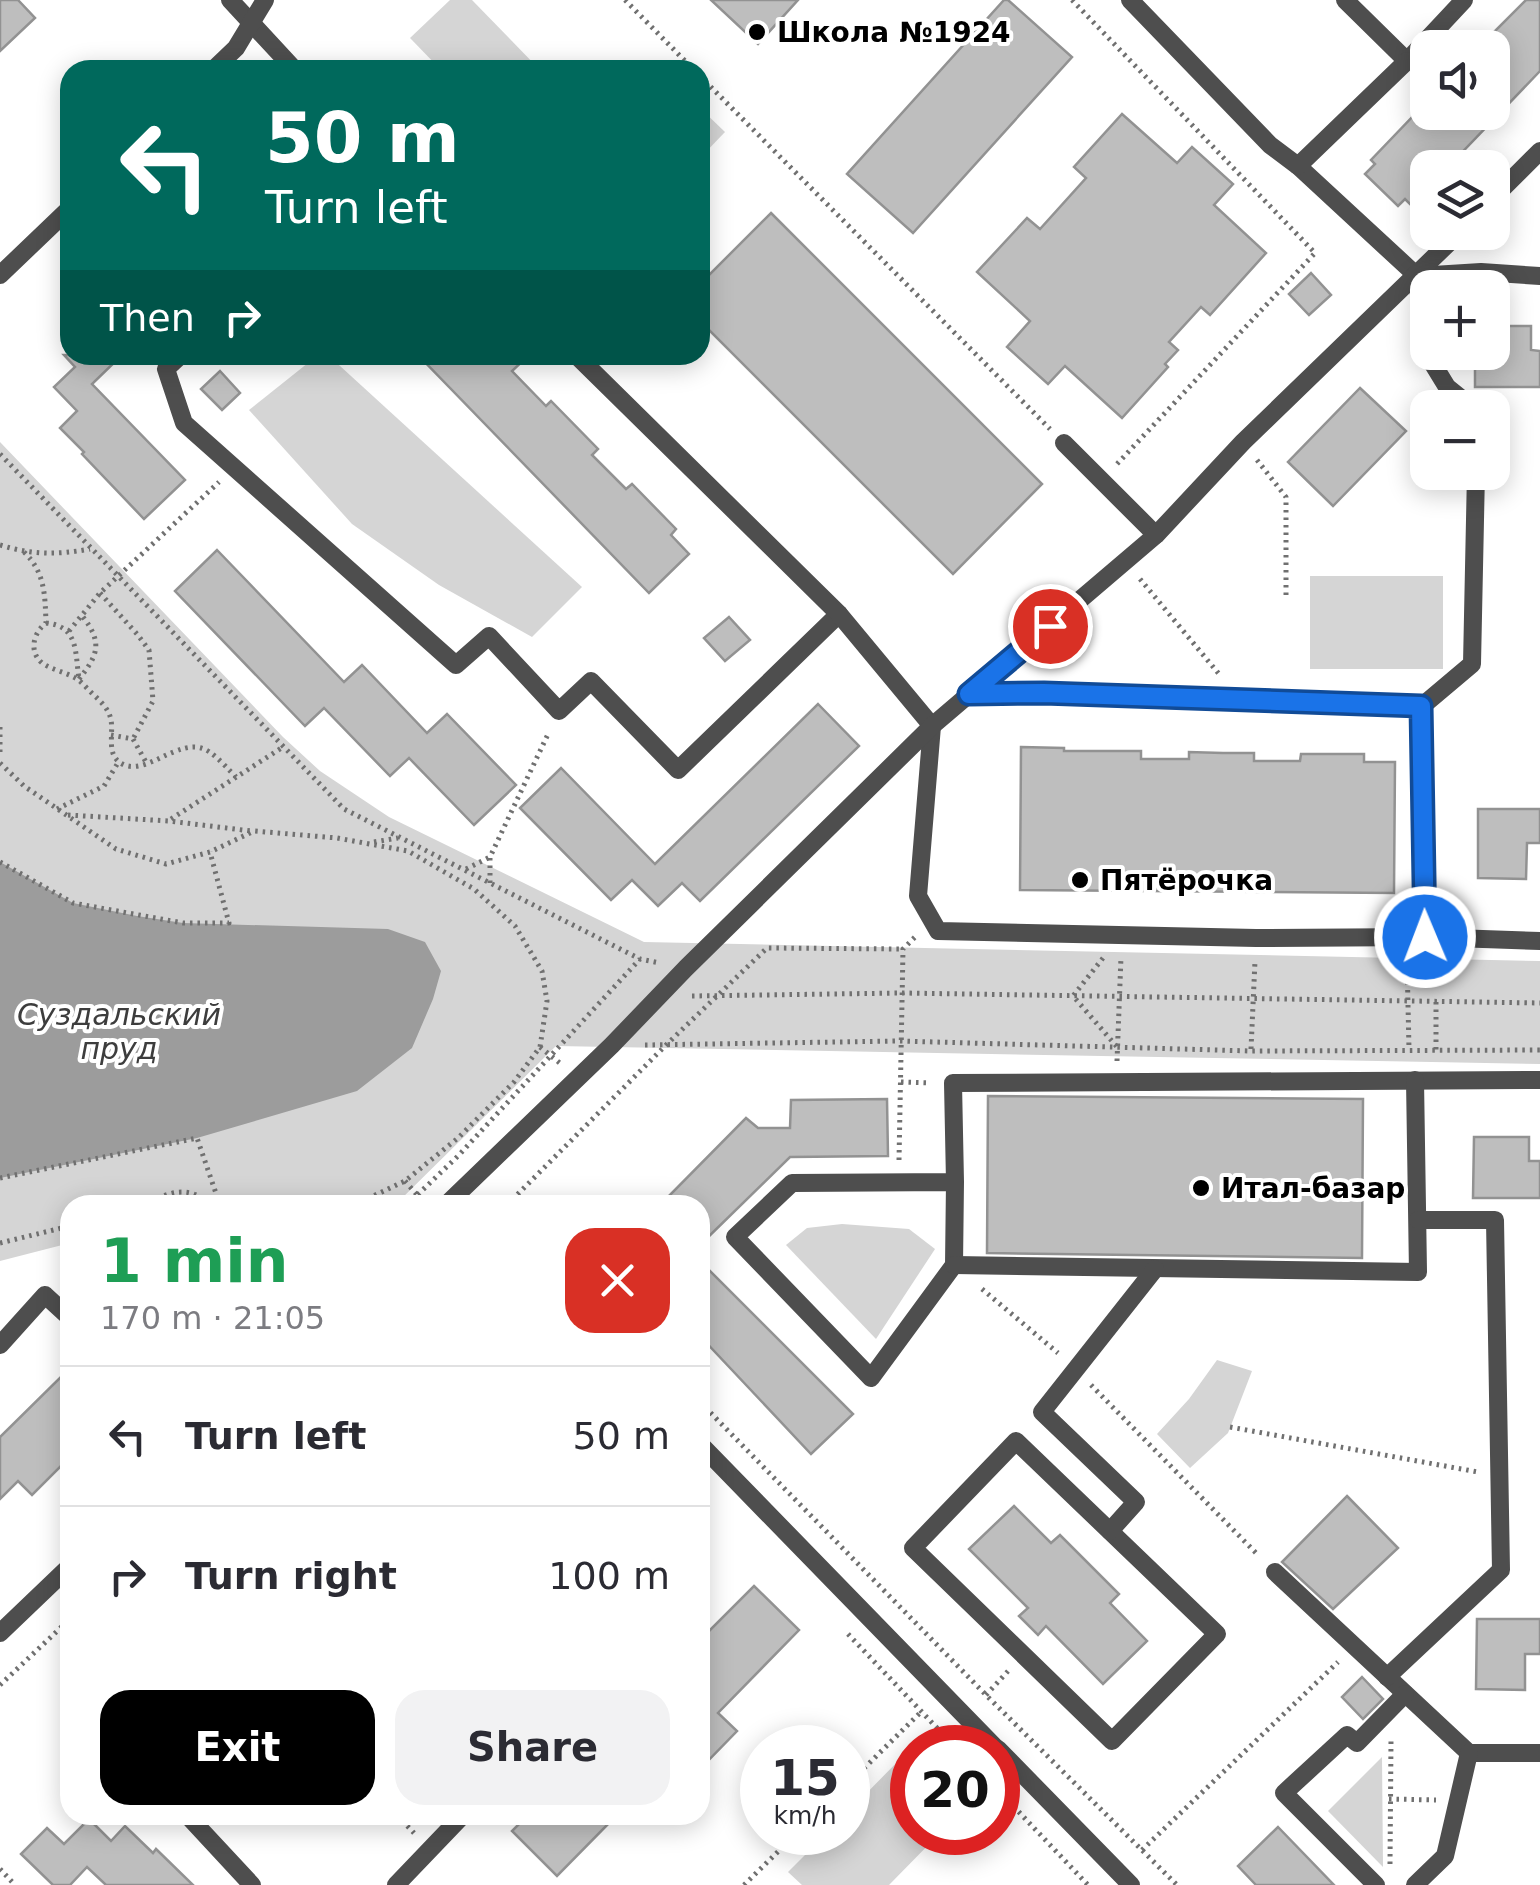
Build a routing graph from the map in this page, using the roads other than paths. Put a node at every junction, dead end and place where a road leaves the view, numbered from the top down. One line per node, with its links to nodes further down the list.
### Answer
1 (230, 0): 6 (lane)
2 (265, 0): 6 (lane)
3 (1130, 0): 11 (lane)
4 (1346, 0): 9 (lane)
5 (1464, 0): 9 (lane)
6 (252, 22): 7 (lane); 8 (lane)
7 (223, 60)
8 (286, 60)
9 (1406, 61): 11 (lane)
10 (1540, 151): 12 (lane)
11 (1298, 166): 15 (lane)
12 (1510, 181)
13 (60, 218): 18 (lane)
14 (1442, 250): 16 (lane)
15 (1411, 270)
16 (1423, 270)
17 (1510, 274): 19 (lane)
18 (0, 275)
19 (1540, 276)
20 (1410, 283): 25 (lane)
21 (170, 365): 26 (lane)
22 (586, 365): 26 (lane)
23 (1064, 443): 25 (lane)
24 (1476, 490): 30 (lane)
25 (1156, 535): 28 (lane)
26 (839, 614): 31 (lane)
27 (1010, 632): 28 (lane)
28 (1025, 647): 29 (lane)
29 (969, 694): 30 (lane); 31 (lane)
30 (1421, 706): 32 (lane)
31 (932, 726): 32 (lane); 37 (lane)
32 (1416, 937): 33 (lane)
33 (1540, 942)
34 (1412, 1080): 35 (lane); 36 (lane); 38 (lane)
35 (1540, 1080)
36 (955, 1182): 39 (lane); 39 (lane)
37 (463, 1195)
38 (1418, 1220): 40 (lane); 48 (lane)
39 (954, 1265): 40 (lane)
40 (1155, 1269): 44 (lane)
41 (60, 1309): 42 (lane)
42 (0, 1345)
43 (710, 1454): 50 (lane)
44 (1110, 1531): 44 (lane)
45 (1274, 1572): 48 (lane)
46 (60, 1576): 47 (lane)
47 (0, 1633)
48 (1387, 1677): 49 (lane)
49 (1399, 1701): 52 (lane); 59 (lane)
50 (975, 1725)
51 (1540, 1752): 52 (lane)
52 (1469, 1753): 60 (lane)
53 (1020, 1772): 58 (lane)
54 (196, 1825): 56 (lane)
55 (453, 1825): 57 (lane)
56 (252, 1885)
57 (396, 1885)
58 (1131, 1885)
59 (1376, 1885)
60 (1415, 1885)

